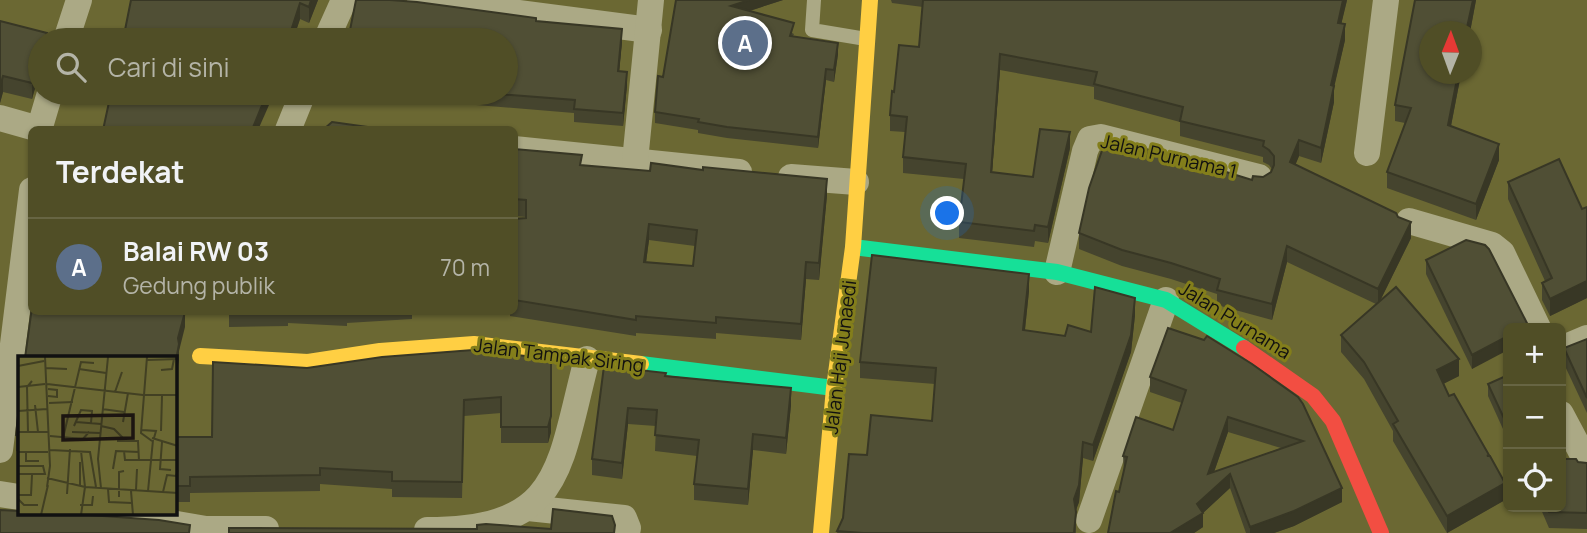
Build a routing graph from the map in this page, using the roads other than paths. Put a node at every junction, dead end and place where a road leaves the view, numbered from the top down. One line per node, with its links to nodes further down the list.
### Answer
1 (79, 0): 8 (street)
2 (344, 0): 9 (street)
3 (420, 0): 10 (street)
4 (651, 0): 10 (street)
5 (814, 0): 11 (lane)
6 (870, 0): 11 (street, Jalan Haji Junaedi)
7 (1386, 0): 19 (street)
8 (70, 28)
9 (331, 28)
10 (649, 30): 20 (street)
11 (866, 39): 22 (street, Jalan Haji Junaedi)
12 (46, 105): 16 (street)
13 (298, 105): 17 (street)
14 (0, 118): 15 (street)
15 (28, 126)
16 (40, 126)
17 (289, 126)
18 (518, 149): 20 (street)
19 (1367, 153)
20 (635, 161): 22 (street)
21 (1259, 177): 26 (street, Jalan Purnama 1)
22 (856, 181): 25 (street, Jalan Haji Junaedi)
23 (1409, 221): 28 (street)
24 (28, 222): 35 (street)
25 (853, 247): 26 (street, Jalan Purnama); 33 (street, Jalan Haji Junaedi)
26 (1057, 272): 27 (street, Jalan Purnama)
27 (1166, 300): 41 (street); 47 (street, Jalan Purnama)
28 (1536, 323)
29 (1587, 338): 30 (street)
30 (1566, 347)
31 (200, 356): 32 (street, Jalan Tampak Siring)
32 (587, 359): 33 (street, Jalan Tampak Siring); 39 (street)
33 (834, 388): 46 (street, Jalan Haji Junaedi)
34 (1566, 423): 36 (street)
35 (0, 450)
36 (1587, 463)
37 (0, 494): 38 (street)
38 (18, 497)
39 (528, 508): 43 (street); 45 (street)
40 (128, 516): 44 (street)
41 (1089, 520)
42 (289, 529): 44 (street)
43 (401, 530)
44 (206, 531)
45 (627, 533)
46 (821, 533)
47 (1381, 533)

